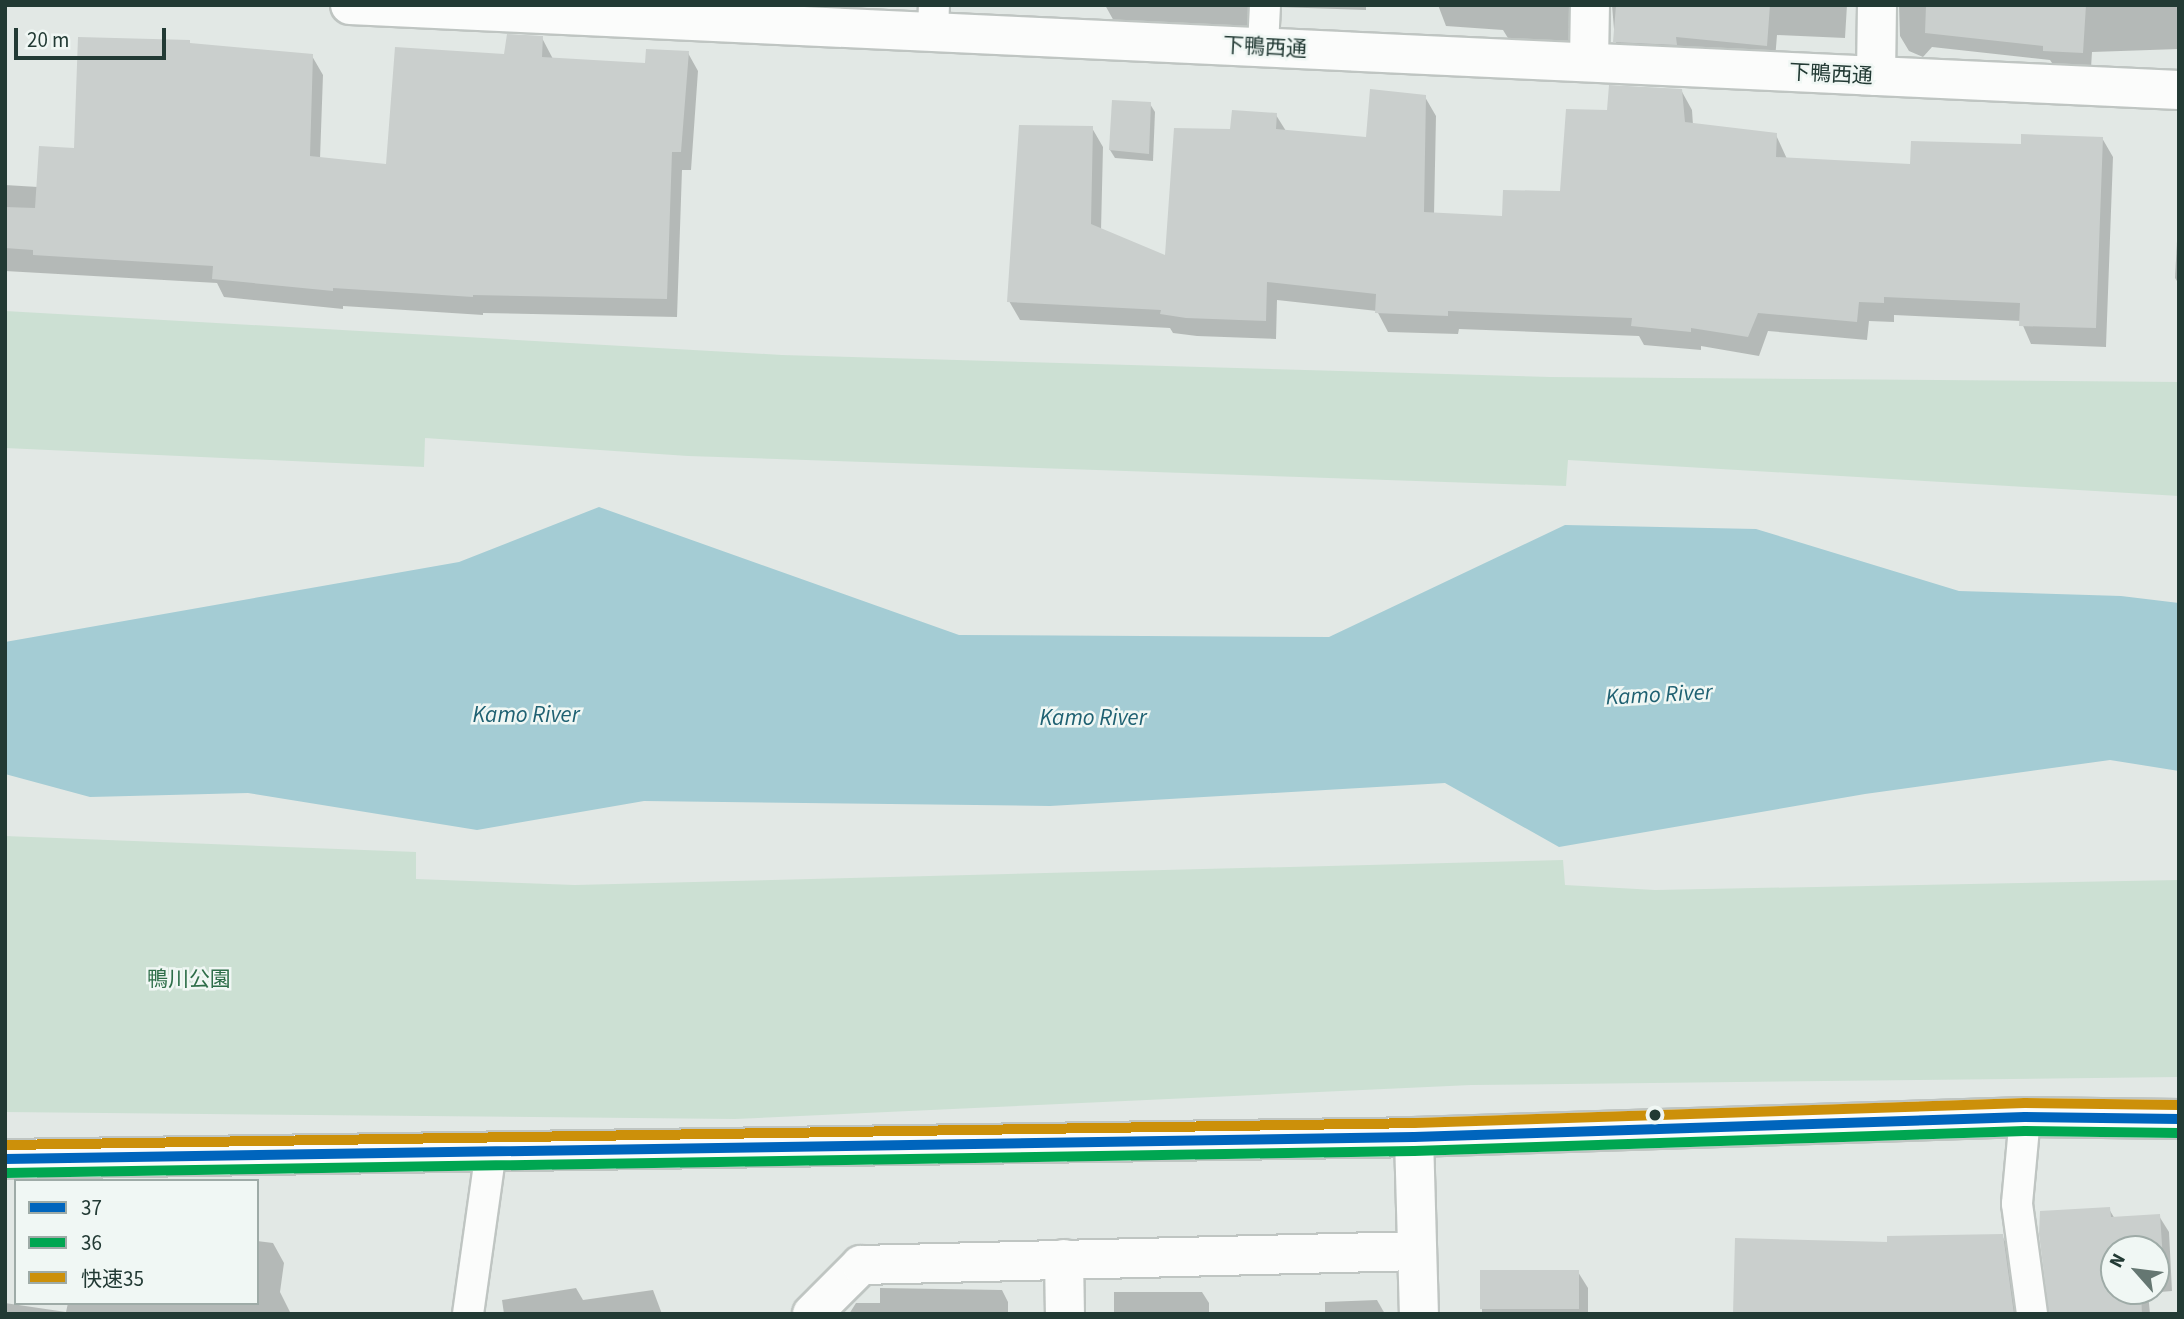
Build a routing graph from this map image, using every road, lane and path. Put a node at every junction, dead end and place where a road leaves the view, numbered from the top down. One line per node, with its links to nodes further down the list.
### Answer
1 (350, 5): 5 (street, 下鴨西通)
2 (1265, 5): 7 (lane)
3 (1590, 5): 8 (street)
4 (1877, 5): 9 (street)
5 (578, 10): 6 (street, 下鴨西通)
6 (933, 18): 7 (street, 下鴨西通)
7 (1263, 47): 8 (street, 下鴨西通)
8 (1589, 61): 9 (street, 下鴨西通)
9 (1877, 76): 10 (street, 下鴨西通)
10 (2179, 90)
11 (2025, 1117): 12 (street); 13 (street); 22 (lane)
12 (2179, 1119)
13 (1414, 1137): 14 (street); 16 (street)
14 (491, 1151): 15 (street); 18 (lane)
15 (5, 1159)
16 (1418, 1251): 17 (street); 21 (street)
17 (1065, 1259): 19 (street); 20 (street)
18 (468, 1314)
19 (812, 1314)
20 (1065, 1314)
21 (1419, 1314)
22 (2032, 1314)

